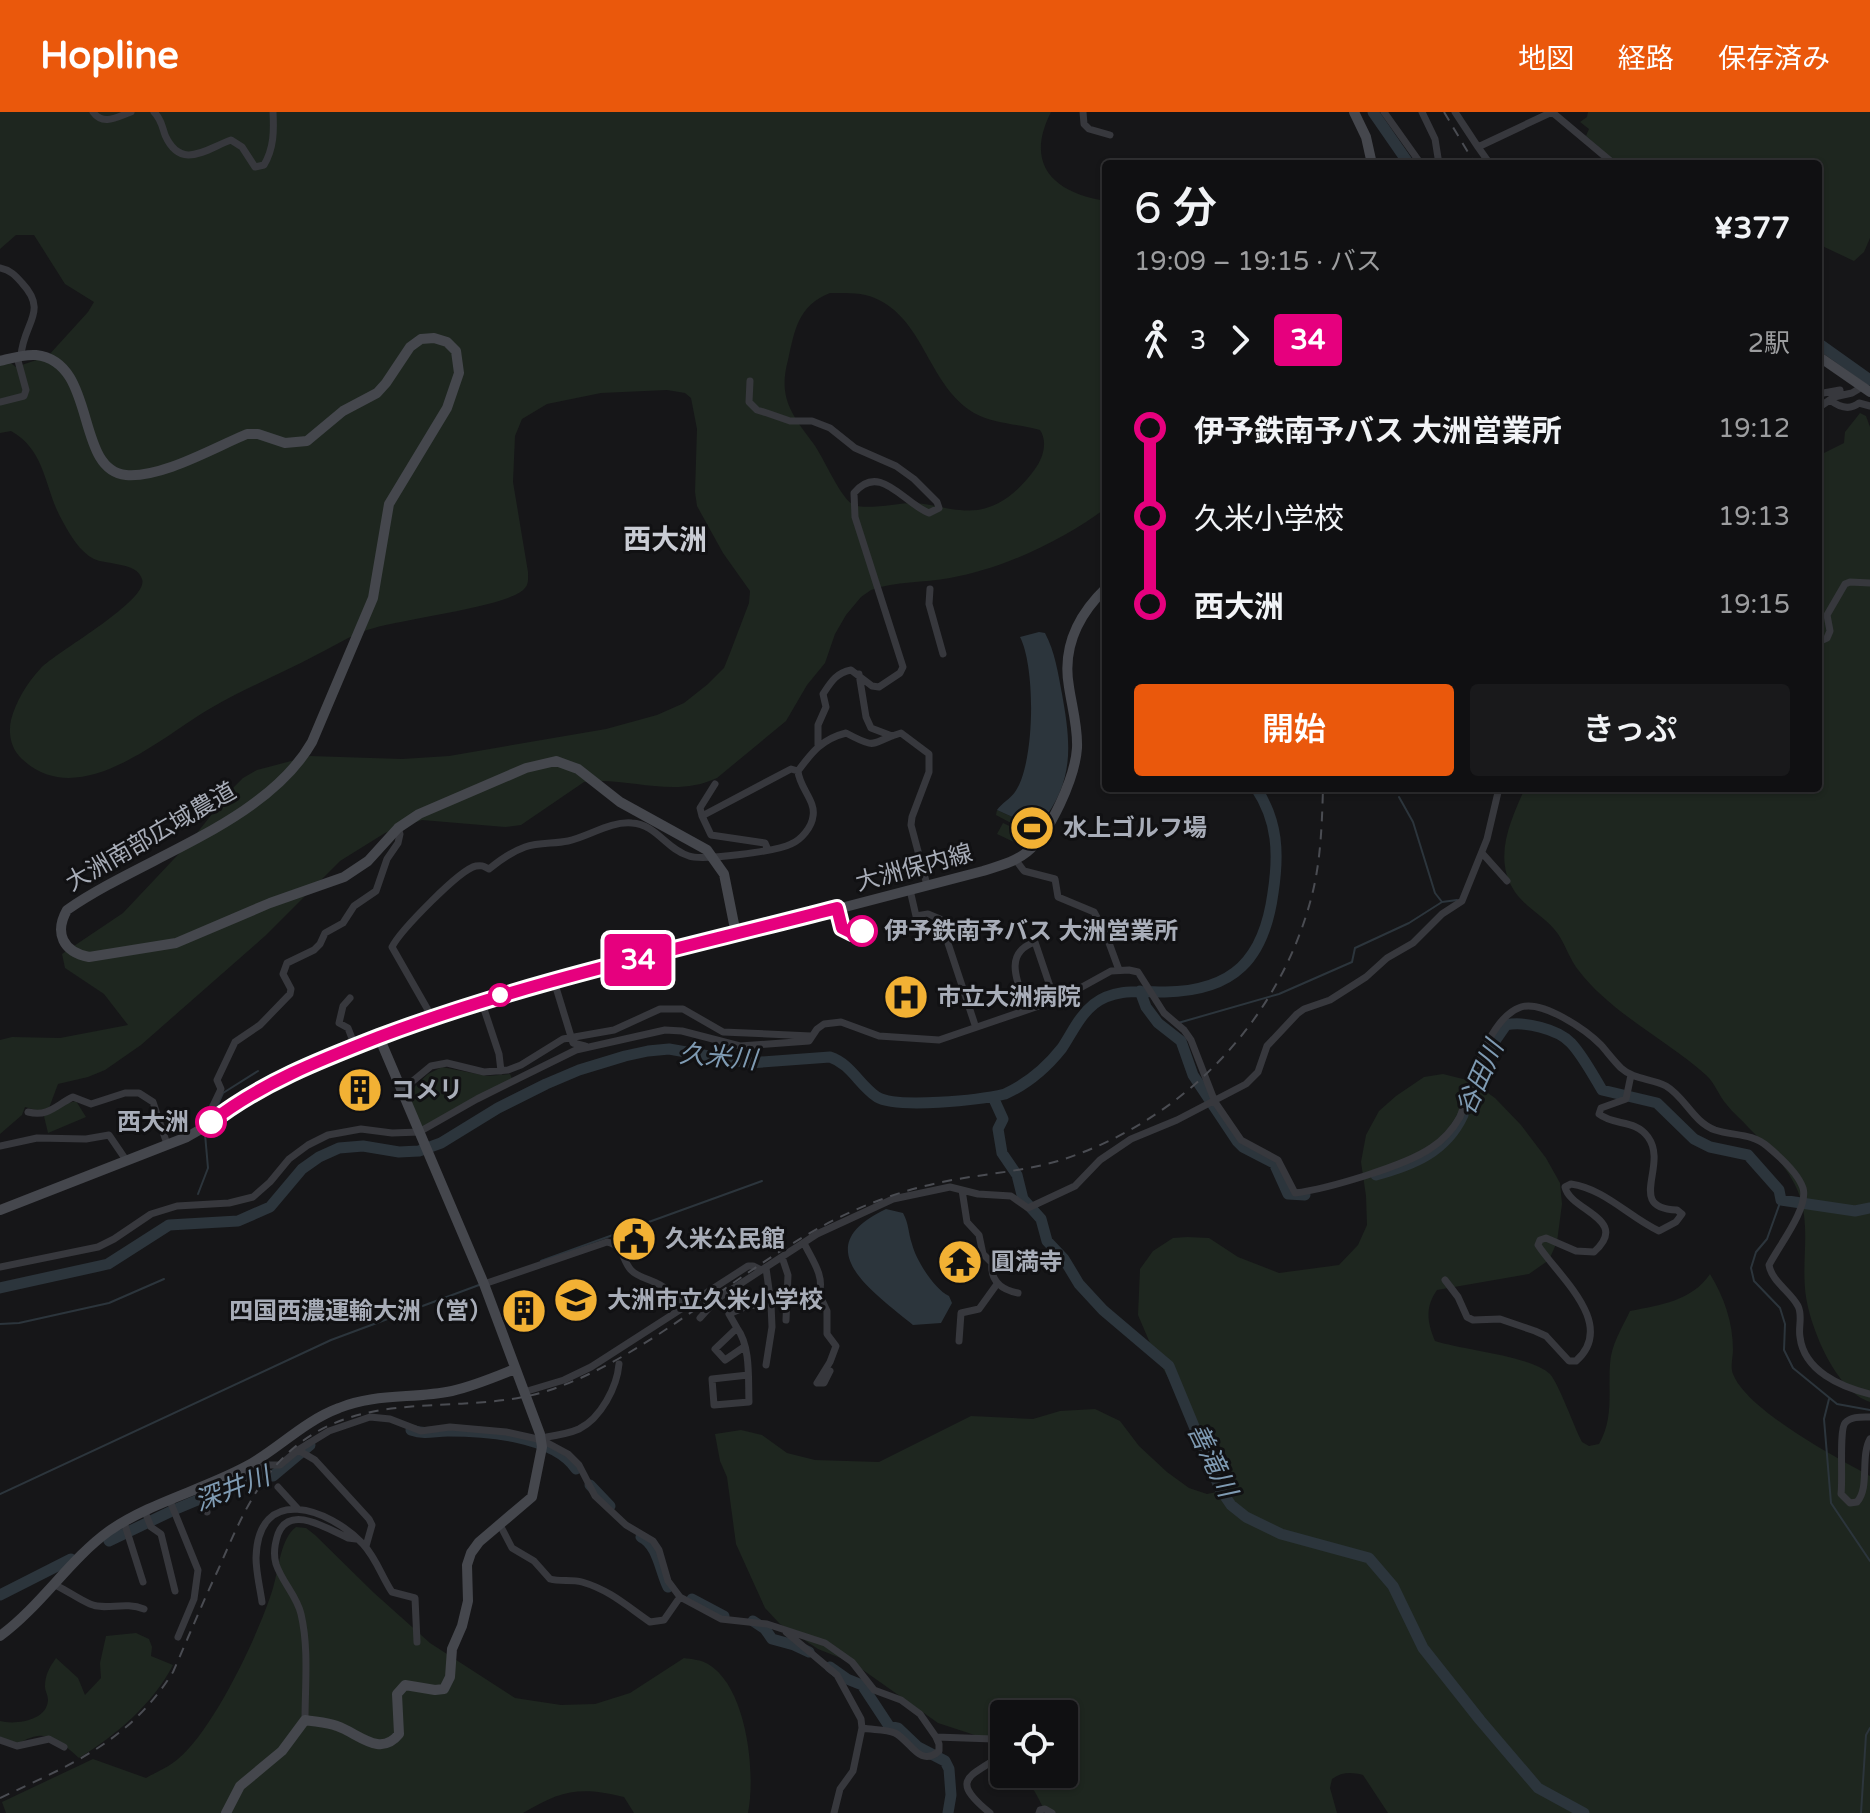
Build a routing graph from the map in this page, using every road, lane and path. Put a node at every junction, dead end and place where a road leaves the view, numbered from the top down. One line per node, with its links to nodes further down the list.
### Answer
1 (93, 112): 2 (street)
2 (131, 112)
3 (154, 112): 4 (street)
4 (273, 112)
5 (1083, 112): 11 (street)
6 (1354, 112): 13 (street)
7 (1384, 112): 14 (street)
8 (1422, 112): 15 (street)
9 (1455, 112): 12 (street)
10 (1552, 112): 12 (street); 17 (street)
11 (1110, 135)
12 (1478, 147): 16 (street)
13 (1371, 160)
14 (1418, 160)
15 (1438, 160)
16 (1487, 160)
17 (1609, 160)
18 (0, 268): 19 (street)
19 (19, 356): 21 (street, 大洲南部広域農道); 27 (street); 42 (street, 大洲南部広域農道)
20 (1822, 359): 23 (street)
21 (0, 361)
22 (750, 381): 35 (street)
23 (1866, 389): 26 (street)
24 (1840, 390): 25 (street)
25 (1822, 393)
26 (1830, 400): 28 (street); 29 (street)
27 (0, 402)
28 (1822, 405)
29 (1870, 406)
30 (1870, 583): 33 (street)
31 (930, 589): 34 (street)
32 (1102, 592): 46 (street, 大洲保内線)
33 (1822, 640)
34 (943, 654)
35 (859, 674): 36 (street); 37 (street)
36 (892, 736): 37 (street); 48 (street)
37 (818, 745): 38 (street)
38 (798, 771): 41 (street); 43 (street)
39 (715, 784): 41 (street)
40 (1498, 792): 44 (street)
41 (702, 816): 43 (street)
42 (398, 828): 45 (street, 大洲南部広域農道); 69 (street)
43 (768, 850): 45 (street)
44 (1482, 853): 47 (street); 67 (street)
45 (714, 857): 50 (street); 57 (street)
46 (1015, 859): 48 (street, 大洲保内線); 51 (street)
47 (1507, 881)
48 (927, 885): 49 (street, 大洲保内線)
49 (910, 890): 50 (street, 大洲保内線); 58 (street)
50 (736, 934): 52 (street, 大洲保内線)
51 (1119, 970): 55 (street); 67 (street)
52 (554, 981): 54 (street, 大洲保内線); 61 (street)
53 (350, 998): 62 (street)
54 (481, 1000): 57 (street, 大洲保内線); 64 (street)
55 (1055, 1001): 56 (street); 56 (street)
56 (1027, 1009): 58 (street)
57 (432, 1017): 60 (street, 大洲保内線)
58 (975, 1025): 59 (street)
59 (811, 1036): 61 (street); 63 (street)
60 (379, 1037): 62 (street, 大洲保内線); 66 (street)
61 (570, 1037): 63 (street); 64 (street)
62 (355, 1046): 69 (street, 大洲保内線)
63 (595, 1046): 70 (street)
64 (501, 1071): 66 (street)
65 (1631, 1075): 67 (street); 80 (street); 97 (street)
66 (402, 1090): 70 (street)
67 (1215, 1102): 74 (street)
68 (28, 1112): 71 (street)
69 (210, 1124): 71 (street, 大洲保内線)
70 (420, 1134): 78 (street); 81 (street)
71 (167, 1144): 73 (street, 大洲保内線)
72 (0, 1146): 73 (street)
73 (126, 1160): 75 (street, 大洲保内線)
74 (962, 1190): 76 (street); 82 (street)
75 (0, 1210)
76 (804, 1243): 77 (street); 94 (street)
77 (782, 1257): 79 (street); 87 (street)
78 (0, 1267)
79 (763, 1269): 84 (street); 85 (street); 86 (street)
80 (1445, 1280)
81 (484, 1284): 85 (street); 93 (street)
82 (997, 1284): 83 (street); 89 (street)
83 (1018, 1293)
84 (771, 1304): 88 (street); 92 (street)
85 (685, 1307): 96 (street)
86 (700, 1318)
87 (786, 1320)
88 (737, 1328): 90 (street); 90 (street)
89 (959, 1341)
90 (744, 1347): 95 (street)
91 (619, 1364): 100 (street)
92 (766, 1365)
93 (515, 1369): 96 (street); 102 (street)
94 (830, 1371)
95 (748, 1375): 95 (street)
96 (524, 1392): 100 (street)
97 (1870, 1394)
98 (1870, 1417): 99 (street)
99 (1870, 1439)
100 (542, 1442): 101 (street); 110 (street); 116 (street)
101 (300, 1452): 102 (street); 112 (street)
102 (243, 1468): 104 (street)
103 (278, 1487): 106 (street)
104 (198, 1489): 105 (street); 108 (street)
105 (170, 1501): 107 (street); 121 (street)
106 (298, 1509): 111 (street); 117 (street)
107 (145, 1512): 109 (street); 115 (street)
108 (207, 1512)
109 (124, 1522): 113 (street); 114 (street)
110 (500, 1525): 116 (street); 123 (street)
111 (358, 1540): 112 (street); 123 (street)
112 (366, 1546): 122 (street)
113 (143, 1582)
114 (55, 1585): 118 (street); 120 (street)
115 (175, 1591)
116 (680, 1597): 119 (street)
117 (262, 1602)
118 (144, 1609)
119 (785, 1631): 124 (street); 125 (street)
120 (0, 1636)
121 (178, 1637)
122 (417, 1642)
123 (305, 1720): 130 (street)
124 (862, 1728): 125 (street); 131 (street)
125 (936, 1737): 126 (street)
126 (990, 1739)
127 (0, 1740): 128 (street)
128 (64, 1747)
129 (990, 1762): 132 (street)
130 (226, 1813)
131 (834, 1813)
132 (990, 1813)
133 (1039, 1813): 134 (street)
134 (1052, 1813)

